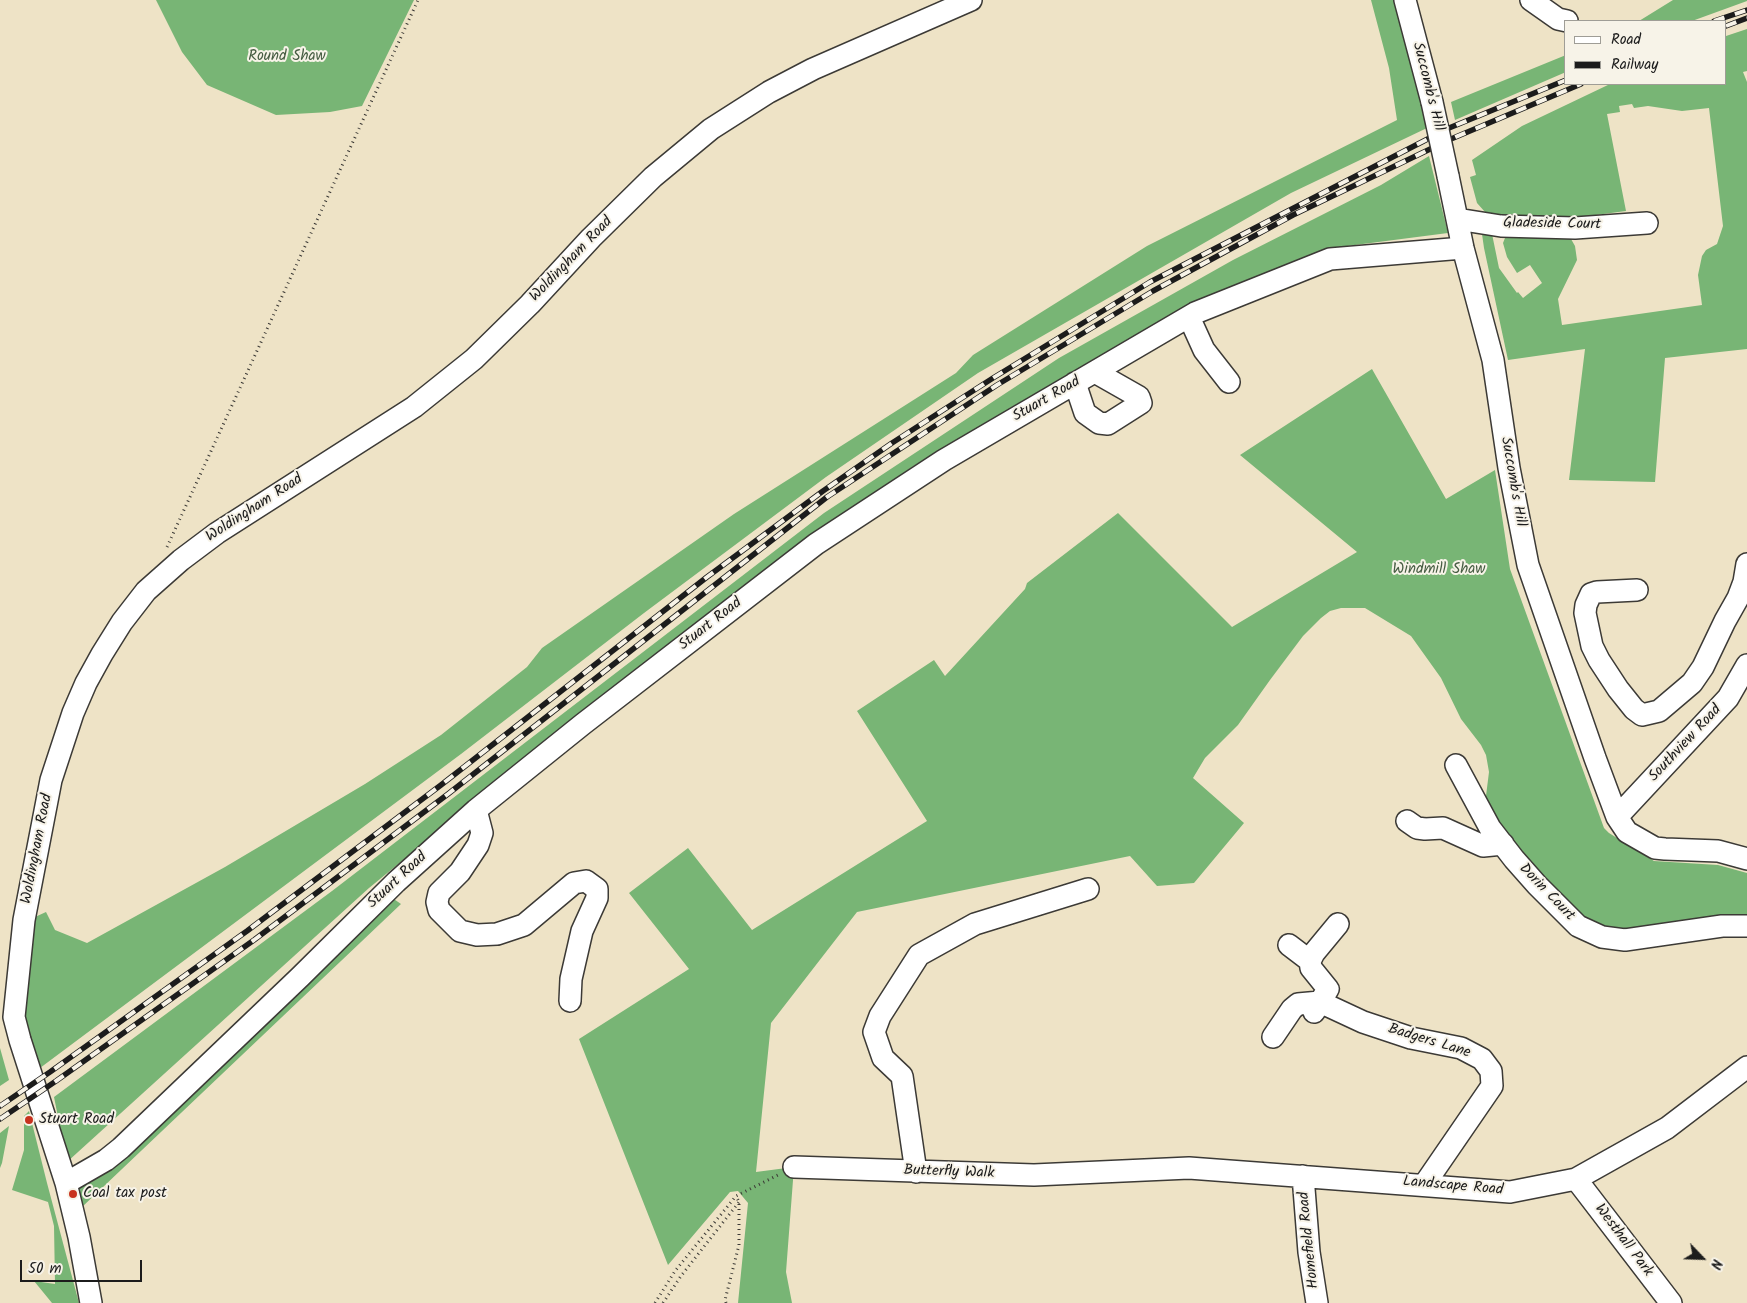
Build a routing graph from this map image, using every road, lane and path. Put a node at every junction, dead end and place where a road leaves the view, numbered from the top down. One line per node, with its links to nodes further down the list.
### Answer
1 (418, 0): 13 (path)
2 (971, 0): 28 (street, Woldingham Road)
3 (1405, 0): 6 (street, Succomb's Hill, bridge)
4 (1531, 0): 5 (street)
5 (1564, 20)
6 (1457, 219): 7 (street, Gladeside Court); 8 (street, Succomb's Hill)
7 (1647, 224)
8 (1463, 248): 9 (street, Stuart Road); 19 (street, Succomb's Hill)
9 (1189, 317): 10 (street, Stuart Road); 11 (street)
10 (1095, 372): 12 (street, Stuart Road); 12 (street)
11 (1229, 382)
12 (1075, 383): 18 (street, Stuart Road)
13 (163, 555)
14 (1747, 564): 15 (street)
15 (1637, 590)
16 (1747, 664): 19 (street, Southview Road)
17 (1456, 765): 21 (street, Dorin Court)
18 (476, 810): 29 (street); 37 (street, Stuart Road)
19 (1617, 817): 22 (street, Succomb's Hill)
20 (1407, 821): 21 (street)
21 (1502, 844): 25 (street, Dorin Court)
22 (1747, 859)
23 (1088, 889): 34 (street)
24 (1338, 924): 27 (street)
25 (1747, 926)
26 (1289, 945): 27 (street)
27 (1310, 961): 30 (street)
28 (8, 1001): 37 (street, Woldingham Road)
29 (570, 1001)
30 (1321, 1001): 31 (street); 38 (street, Badgers Lane)
31 (1273, 1036)
32 (1747, 1067): 36 (street, Landscape Road)
33 (794, 1167): 34 (street, Butterfly Walk); 39 (path)
34 (916, 1172): 35 (street, Butterfly Walk)
35 (1303, 1176): 38 (street, Landscape Road); 45 (street, Homefield Road)
36 (1576, 1179): 38 (street, Landscape Road); 46 (street, Westhall Park)
37 (66, 1183): 41 (street, Woldingham Road)
38 (1424, 1185)
39 (736, 1196): 40 (path); 42 (path)
40 (739, 1202): 43 (path); 44 (path)
41 (91, 1303)
42 (655, 1303)
43 (663, 1303)
44 (726, 1303)
45 (1317, 1303)
46 (1671, 1303)

